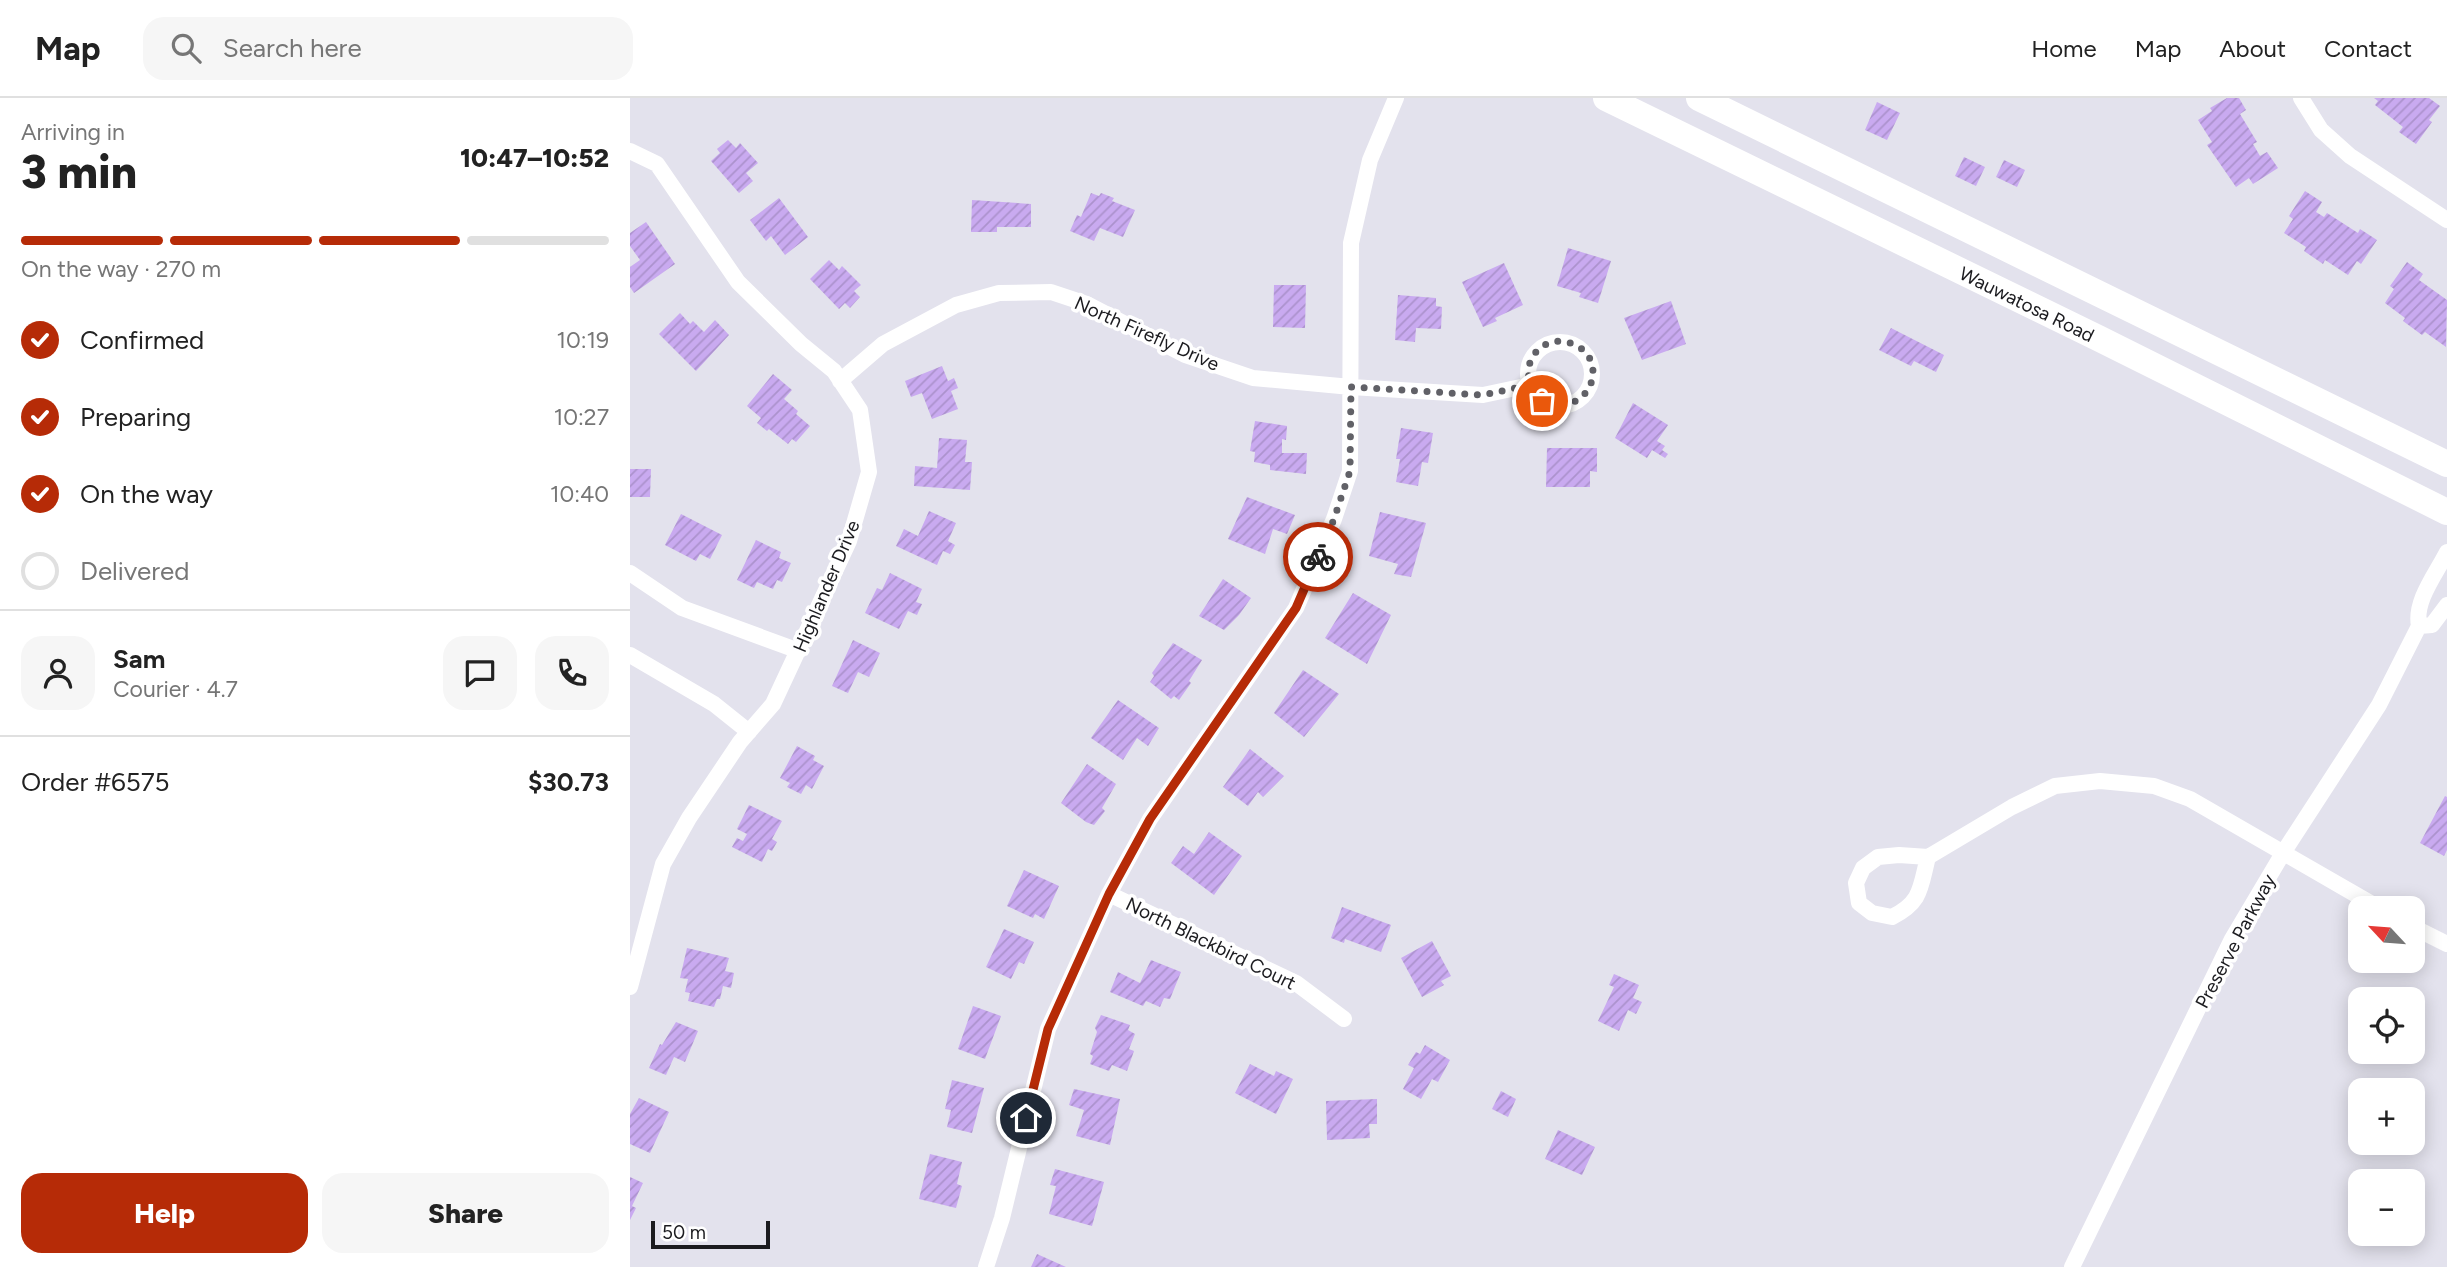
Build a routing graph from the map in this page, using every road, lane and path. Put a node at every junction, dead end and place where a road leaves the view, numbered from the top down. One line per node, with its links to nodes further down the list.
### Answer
1 (1396, 98): 9 (street)
2 (1605, 98): 11 (main road, Wauwatosa Road)
3 (1699, 98): 10 (main road)
4 (2301, 98): 6 (street)
5 (630, 151): 7 (street, Highlander Drive)
6 (2447, 220)
7 (840, 381): 9 (street, North Firefly Drive); 16 (street, Highlander Drive)
8 (1530, 385): 8 (street); 9 (street, North Firefly Drive)
9 (1351, 387): 21 (street)
10 (2447, 464)
11 (2447, 512)
12 (2447, 552): 15 (street, Preserve Parkway)
13 (630, 573): 16 (street)
14 (2447, 605): 15 (street, Preserve Parkway)
15 (2419, 626): 19 (street, Preserve Parkway)
16 (799, 651): 18 (street, Highlander Drive)
17 (630, 655): 18 (street)
18 (749, 732): 25 (street, Highlander Drive)
19 (2283, 853): 20 (street); 22 (street); 28 (street, Preserve Parkway)
20 (1928, 857): 20 (street)
21 (1109, 894): 26 (street, North Blackbird Court); 27 (street)
22 (2358, 896)
23 (2426, 934): 24 (street)
24 (2447, 943)
25 (630, 987)
26 (1344, 1019)
27 (986, 1267)
28 (2072, 1267)

